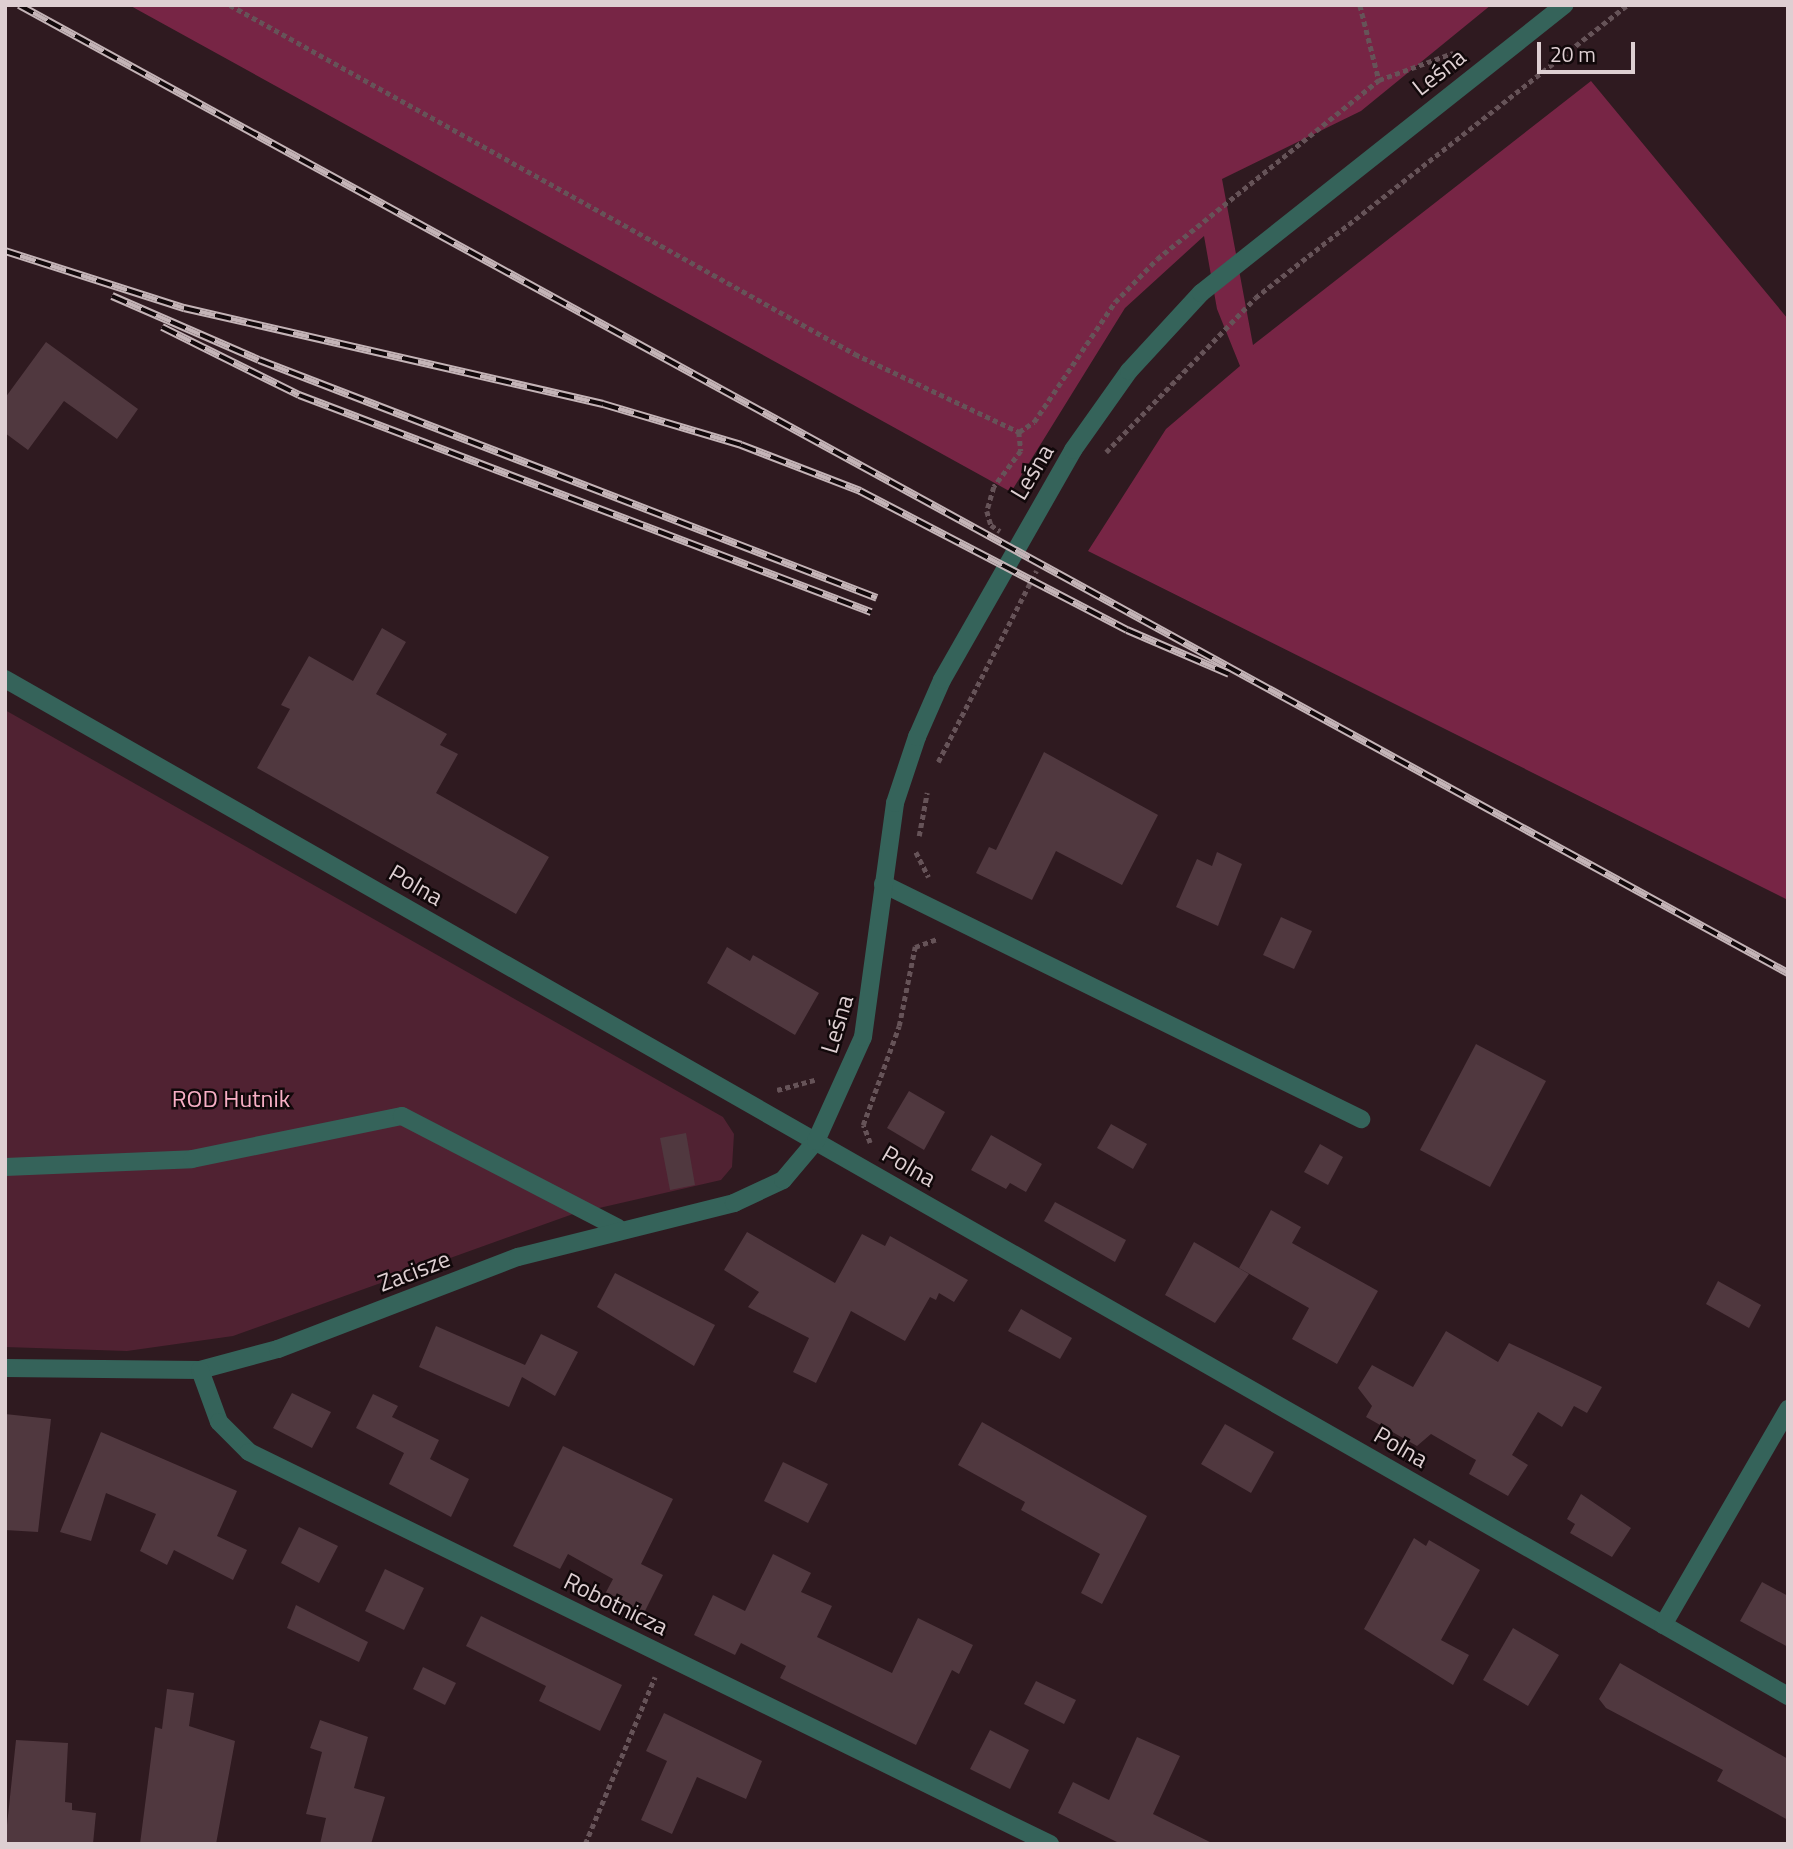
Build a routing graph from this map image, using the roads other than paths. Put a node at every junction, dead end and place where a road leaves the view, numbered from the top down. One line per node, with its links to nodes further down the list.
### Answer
1 (1565, 5): 3 (street, Leśna)
2 (5, 679): 5 (street, Polna)
3 (883, 884): 4 (street); 5 (street, Leśna)
4 (1361, 1119)
5 (816, 1141): 7 (street, Zacisze); 11 (street, Polna)
6 (5, 1167): 7 (street)
7 (618, 1228): 9 (street, Zacisze)
8 (5, 1368): 9 (street, Zacisze)
9 (200, 1370): 13 (street, Robotnicza)
10 (1788, 1409): 11 (street)
11 (1663, 1625): 12 (street, Polna)
12 (1788, 1696)
13 (1050, 1844)

